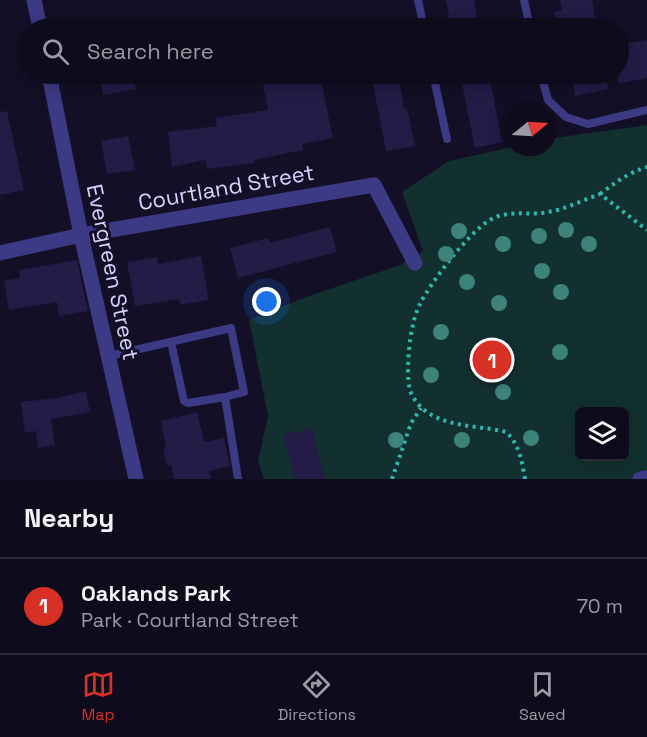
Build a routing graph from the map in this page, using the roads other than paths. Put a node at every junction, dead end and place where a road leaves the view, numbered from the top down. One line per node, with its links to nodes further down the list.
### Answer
1 (34, 0): 4 (street)
2 (418, 0): 5 (lane)
3 (524, 0): 6 (lane)
4 (38, 18)
5 (422, 18)
6 (528, 18)
7 (51, 84): 12 (street, Evergreen Street)
8 (435, 84): 11 (lane)
9 (543, 84): 10 (lane)
10 (647, 110)
11 (447, 139)
12 (81, 235): 13 (street, Courtland Street); 14 (street, Courtland Street); 16 (street, Evergreen Street)
13 (0, 253)
14 (415, 263)
15 (171, 342): 16 (lane); 17 (lane); 17 (lane)
16 (109, 356): 19 (street, Evergreen Street)
17 (225, 397): 20 (lane)
18 (647, 478): 21 (street)
19 (136, 479)
20 (238, 479)
21 (640, 479)

